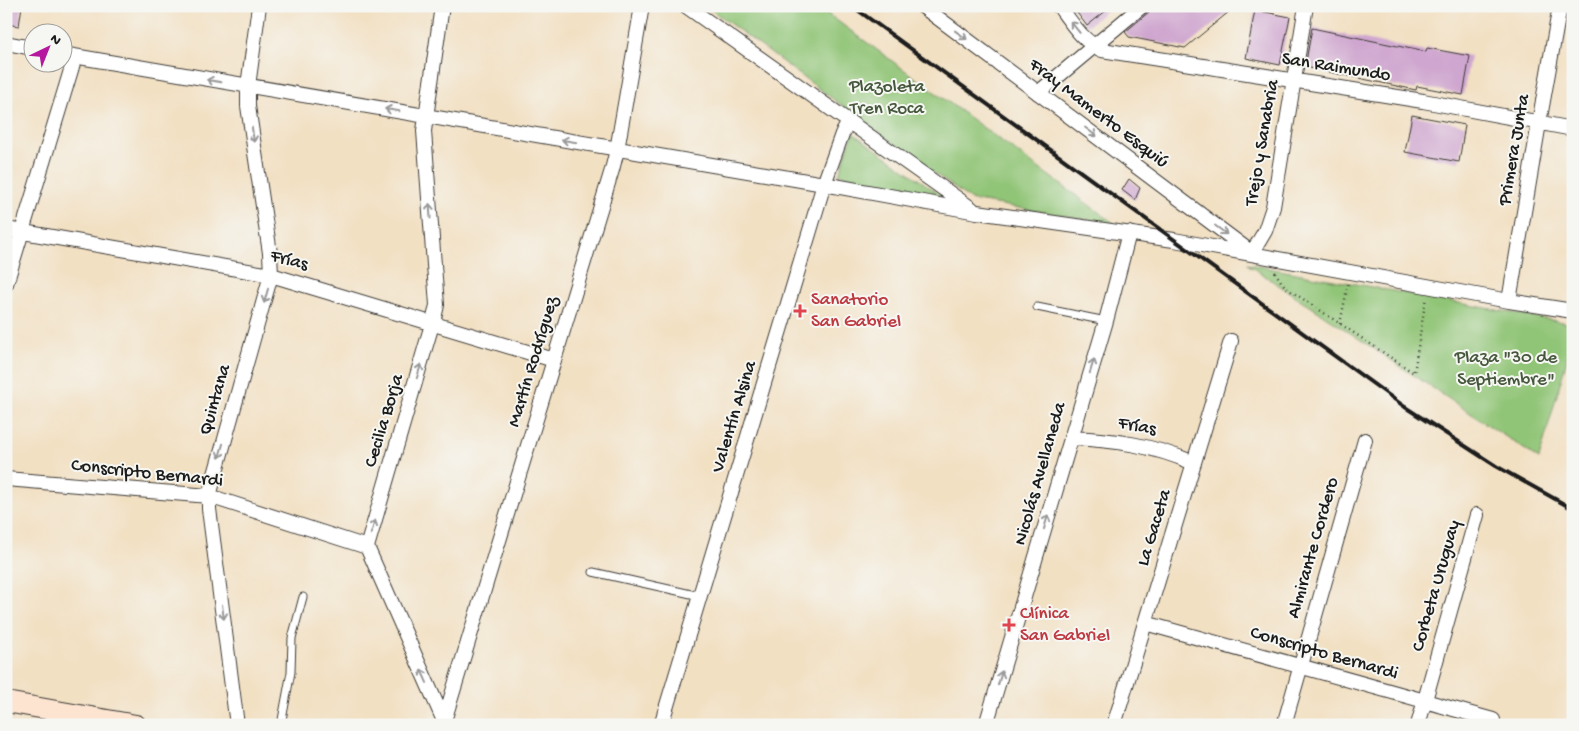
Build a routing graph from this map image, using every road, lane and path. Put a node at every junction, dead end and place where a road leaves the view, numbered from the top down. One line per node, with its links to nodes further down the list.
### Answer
1 (259, 6): 16 (street, Quintana)
2 (442, 6): 18 (street, Cecilia Borja)
3 (642, 6): 22 (street, Martín Rodríguez)
4 (686, 6): 19 (street)
5 (922, 6): 17 (street, Fray Mamerto Esquiú, one-way to 17)
6 (1058, 6): 12 (street, one-way to 6)
7 (1142, 6): 12 (street)
8 (1306, 6): 15 (street, Trejo y Sanabria)
9 (1560, 6): 20 (street, Primera Junta)
10 (6, 43): 11 (street)
11 (22, 46)
12 (1094, 46): 15 (street, San Raimundo); 17 (street)
13 (72, 57): 16 (street, one-way to 13)
14 (65, 72): 26 (street)
15 (1293, 80): 20 (street, San Raimundo); 28 (street, Trejo y Sanabria)
16 (248, 86): 18 (street, one-way to 16); 31 (street, Quintana, one-way to 31)
17 (1038, 93): 28 (street, Fray Mamerto Esquiú, one-way to 28)
18 (426, 116): 22 (street, one-way to 18); 38 (street, Cecilia Borja, one-way to 18)
19 (849, 122): 23 (street, Valentín Alsina); 24 (street)
20 (1539, 123): 21 (street, San Raimundo); 34 (street, Primera Junta)
21 (1573, 129)
22 (617, 150): 23 (street); 41 (street, Martín Rodríguez)
23 (824, 184): 24 (street); 50 (street, Valentín Alsina)
24 (977, 212): 27 (street)
25 (6, 229): 26 (street, Frías)
26 (22, 232): 31 (street, Frías); 32 (street)
27 (1129, 233): 28 (street); 37 (street, Nicolás Avellaneda)
28 (1252, 253): 29 (street)
29 (1276, 258): 30 (street); 39 (path)
30 (1351, 272): 33 (street); 39 (path)
31 (271, 275): 38 (street, Frías); 46 (street, Quintana, one-way to 46)
32 (6, 284)
33 (1428, 286): 34 (street); 39 (path)
34 (1509, 301): 36 (street)
35 (1037, 307): 37 (lane)
36 (1573, 311)
37 (1106, 321): 42 (street, Nicolás Avellaneda, one-way to 37)
38 (434, 323): 41 (street, Frías); 48 (street, Cecilia Borja, one-way to 38)
39 (1340, 324)
40 (1231, 341): 44 (street, La Gaceta)
41 (554, 360): 57 (street, Martín Rodríguez)
42 (1071, 438): 44 (street, Frías); 62 (street, Nicolás Avellaneda, one-way to 42)
43 (1365, 440): 53 (street, Almirante Cordero)
44 (1194, 463): 52 (street, La Gaceta)
45 (6, 479): 46 (street, Conscripto Bernardi)
46 (209, 496): 48 (street, Conscripto Bernardi); 59 (street, Quintana, one-way to 59)
47 (1477, 515): 54 (street, Corbeta Uruguay)
48 (367, 546): 57 (street, one-way to 48)
49 (593, 572): 50 (lane)
50 (700, 596): 61 (street, Valentín Alsina)
51 (303, 597): 60 (lane)
52 (1145, 623): 53 (street, Conscripto Bernardi); 63 (street, La Gaceta)
53 (1300, 667): 54 (street, Conscripto Bernardi); 64 (street, Almirante Cordero)
54 (1424, 701): 56 (street, Conscripto Bernardi); 65 (street, Corbeta Uruguay)
55 (6, 702): 58 (street)
56 (1493, 720)
57 (445, 723)
58 (136, 725)
59 (237, 725)
60 (281, 725)
61 (661, 725)
62 (986, 725)
63 (1114, 725)
64 (1284, 725)
65 (1418, 725)

